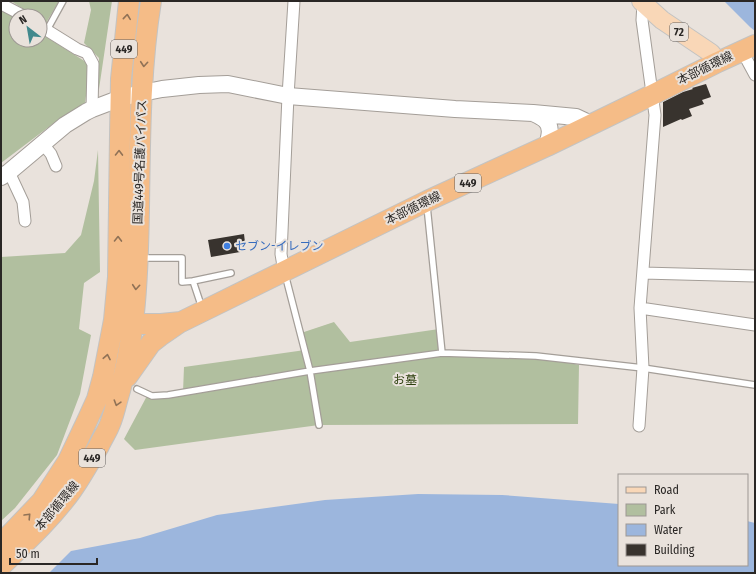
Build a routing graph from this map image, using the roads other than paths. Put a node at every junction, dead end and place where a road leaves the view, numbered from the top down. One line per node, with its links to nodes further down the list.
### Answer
1 (63, 1): 6 (lane)
2 (129, 1): 14 (highway, 国道449号名護バイパス / 449, one-way to 2)
3 (151, 1): 11 (highway, 国道449号名護バイパス / 449, one-way to 11)
4 (294, 1): 13 (street)
5 (642, 2): 9 (main road, 72); 12 (street)
6 (48, 22)
7 (48, 31): 15 (street)
8 (748, 48): 9 (highway, 本部循環線 / 449); 10 (street)
9 (718, 62): 12 (highway, 本部循環線 / 449)
10 (755, 75)
11 (142, 93): 13 (street); 14 (street); 24 (highway, 国道449号名護バイパス / 449)
12 (652, 95): 17 (highway, 本部循環線 / 449); 27 (street)
13 (288, 96): 16 (street); 25 (street)
14 (121, 98): 15 (street); 32 (highway, 国道449号名護バイパス / 449, one-way to 14)
15 (92, 109): 18 (street)
16 (533, 113): 17 (street); 19 (street)
17 (593, 124): 19 (highway, 本部循環線 / 449)
18 (43, 144): 20 (street); 21 (street)
19 (547, 146): 22 (highway, 本部循環線 / 449)
20 (56, 166)
21 (5, 174): 23 (street)
22 (427, 201): 25 (highway, 本部循環線 / 449); 35 (lane)
23 (25, 222)
24 (138, 258): 29 (lane); 32 (highway, 国道449号名護バイパス / 449, one-way to 32)
25 (284, 272): 31 (highway, 本部循環線 / 449); 37 (lane)
26 (231, 273): 29 (lane)
27 (643, 273): 28 (street); 30 (street)
28 (755, 276)
29 (193, 281): 31 (lane)
30 (640, 308): 34 (street); 36 (street)
31 (204, 311): 33 (highway, 本部循環線 / 449)
32 (123, 322): 33 (highway, 本部循環線 / 449); 38 (highway, 本部循環線 / 449); 42 (highway, 本部循環線 / 449, one-way to 32)
33 (181, 322): 38 (highway)
34 (755, 325)
35 (442, 353): 36 (lane); 37 (lane)
36 (643, 368): 39 (lane); 41 (street)
37 (310, 371): 38 (lane); 40 (lane)
38 (130, 385): 43 (highway, 本部循環線 / 449, one-way to 43)
39 (755, 385)
40 (319, 426)
41 (639, 426)
42 (1, 544)
43 (1, 566)

